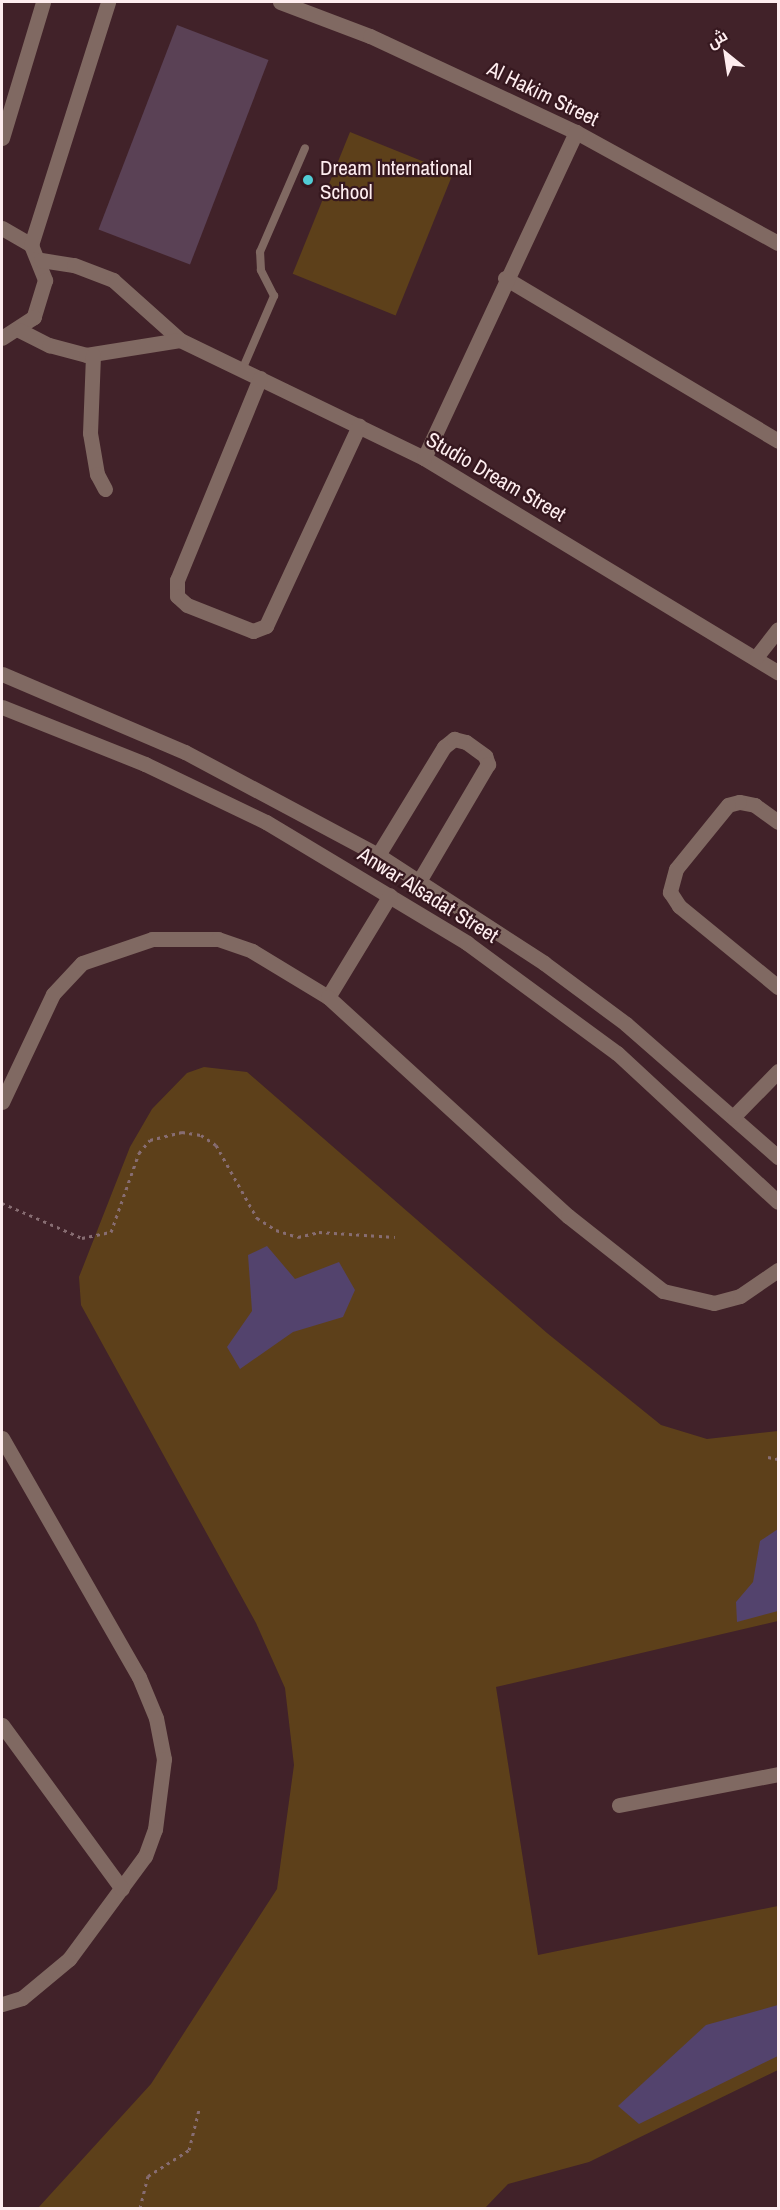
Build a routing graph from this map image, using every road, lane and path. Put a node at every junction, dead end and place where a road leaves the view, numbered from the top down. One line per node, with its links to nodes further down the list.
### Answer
1 (43, 2): 5 (street)
2 (108, 2): 9 (street)
3 (280, 2): 4 (street, Al Hakim Street)
4 (576, 132): 8 (street, Al Hakim Street); 11 (street)
5 (2, 138)
6 (305, 148): 16 (lane)
7 (2, 228): 9 (street)
8 (778, 243)
9 (32, 245): 10 (street)
10 (41, 260): 12 (street); 14 (street, Studio Dream Street)
11 (505, 278): 19 (street); 20 (street)
12 (19, 330): 13 (street); 15 (street)
13 (2, 338)
14 (180, 340): 15 (street); 16 (street, Studio Dream Street)
15 (93, 355): 21 (street)
16 (242, 370): 17 (street, Studio Dream Street)
17 (260, 378): 18 (street, Studio Dream Street); 18 (street)
18 (359, 426): 20 (street, Studio Dream Street)
19 (778, 441)
20 (424, 458): 23 (street, Studio Dream Street)
21 (105, 489)
22 (778, 628): 23 (street)
23 (757, 656): 24 (street, Studio Dream Street)
24 (778, 672)
25 (2, 674): 28 (street, Anwar Alsadat Street)
26 (2, 707): 30 (street, Anwar Alsadat Street)
27 (778, 822): 31 (street)
28 (378, 855): 29 (street, Anwar Alsadat Street); 29 (street)
29 (419, 881): 35 (street, Anwar Alsadat Street)
30 (390, 895): 32 (street); 37 (street, Anwar Alsadat Street)
31 (778, 987)
32 (328, 997): 34 (street); 40 (street)
33 (778, 1071): 35 (street)
34 (2, 1097)
35 (734, 1116): 36 (street, Anwar Alsadat Street)
36 (778, 1157)
37 (778, 1202)
38 (2, 1203): 39 (path)
39 (395, 1237)
40 (778, 1270)
41 (2, 1438): 47 (street)
42 (768, 1457): 43 (path)
43 (778, 1459)
44 (2, 1725): 47 (street)
45 (778, 1774): 46 (street)
46 (619, 1805)
47 (122, 1889): 48 (street)
48 (2, 2004)
49 (199, 2110): 50 (path)
50 (140, 2208)

